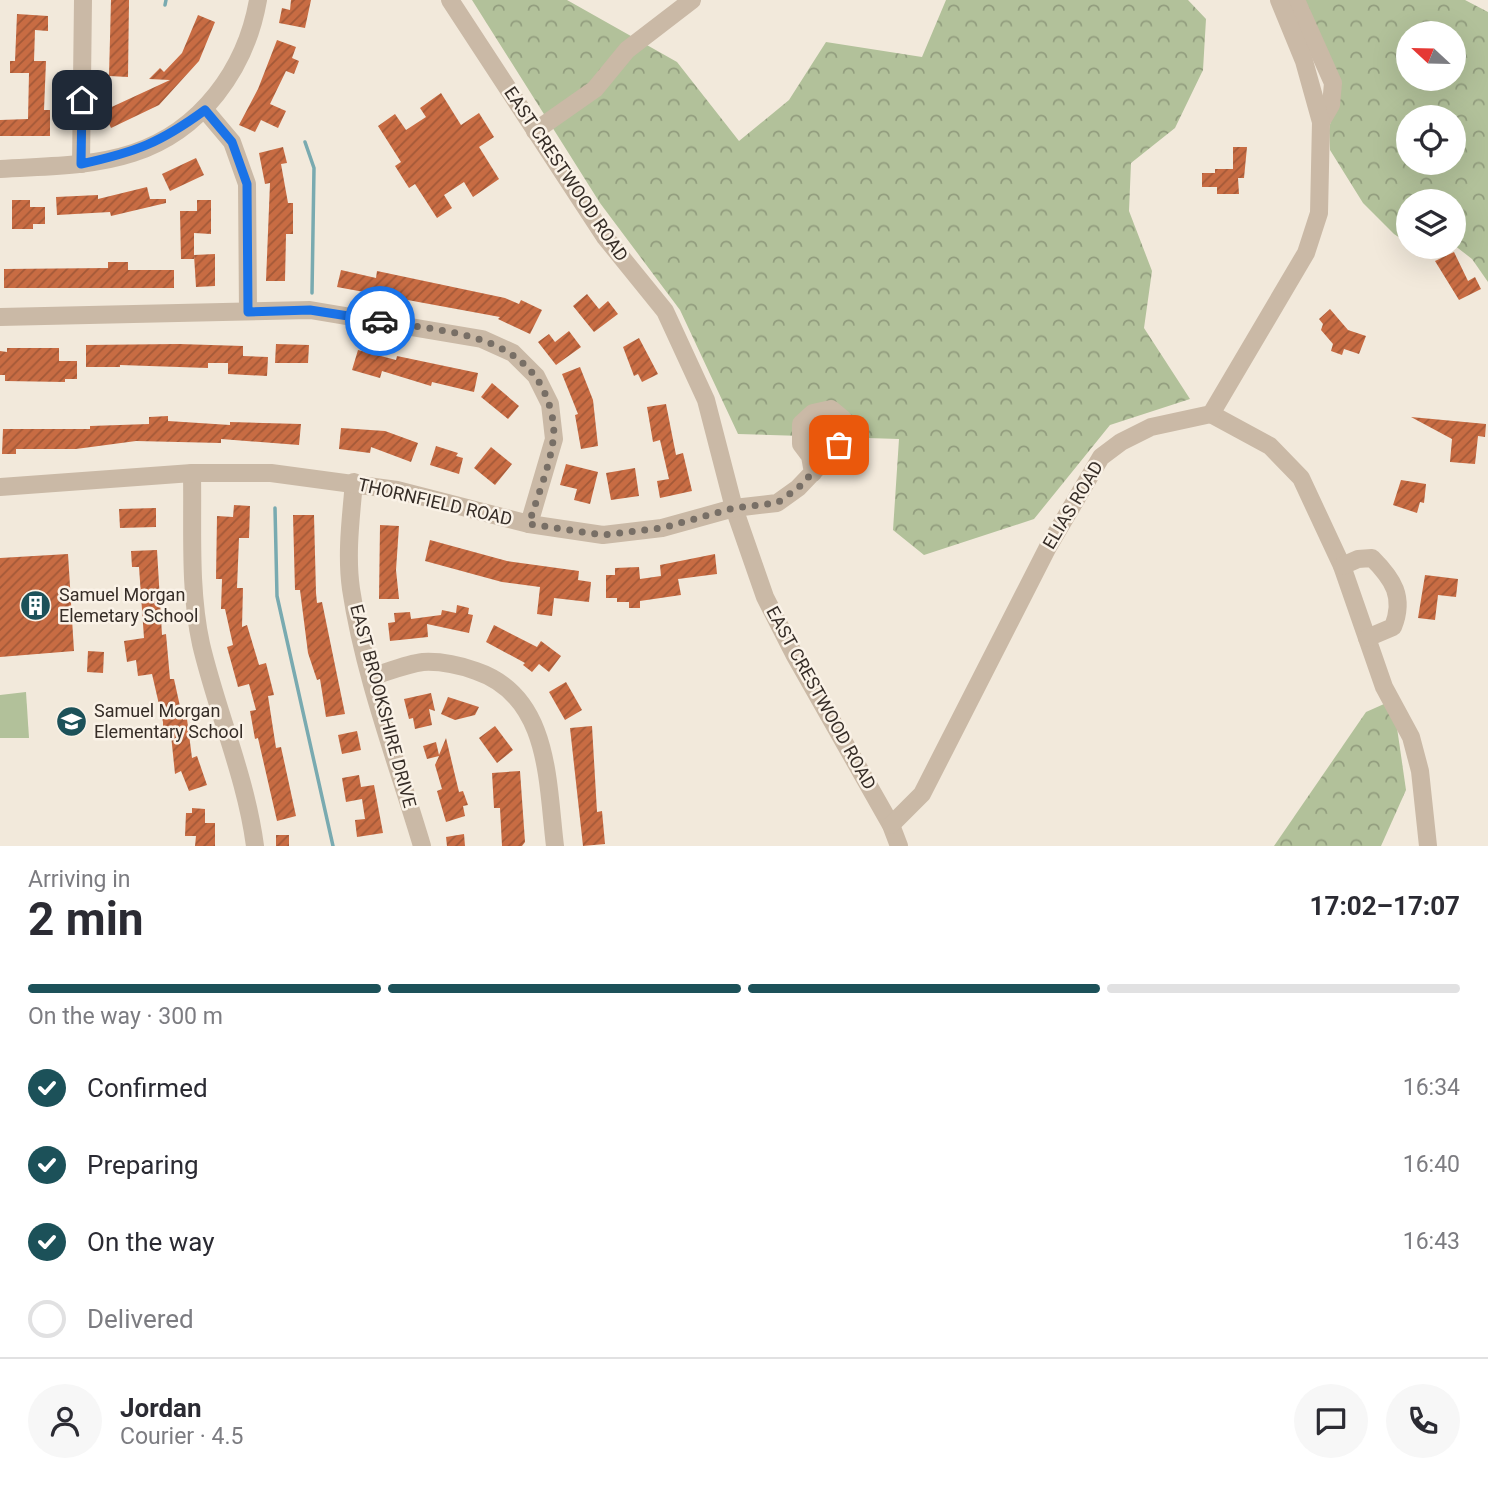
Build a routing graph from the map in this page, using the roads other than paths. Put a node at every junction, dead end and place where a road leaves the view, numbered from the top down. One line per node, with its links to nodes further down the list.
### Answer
1 (83, 0): 10 (street)
2 (258, 0): 7 (street)
3 (450, 0): 9 (street, EAST CRESTWOOD ROAD)
4 (692, 0): 9 (street)
5 (1279, 0): 8 (street)
6 (1296, 0): 8 (street)
7 (205, 110): 10 (street); 12 (street)
8 (1321, 122): 14 (street)
9 (536, 131): 19 (street, EAST CRESTWOOD ROAD)
10 (81, 164): 11 (street)
11 (0, 169)
12 (248, 312): 13 (street); 20 (street)
13 (0, 317)
14 (1211, 414): 21 (street); 24 (street, ELIAS ROAD)
15 (192, 473): 17 (street, THORNFIELD ROAD); 18 (street, THORNFIELD ROAD); 25 (street)
16 (813, 473): 19 (street, THORNFIELD ROAD)
17 (354, 482): 20 (street, THORNFIELD ROAD); 23 (street, EAST BROOKSHIRE DRIVE)
18 (0, 487)
19 (734, 508): 20 (street, THORNFIELD ROAD); 24 (street, EAST CRESTWOOD ROAD)
20 (529, 524)
21 (1342, 566): 22 (street); 22 (street)
22 (1367, 638): 29 (street)
23 (371, 677): 26 (street, EAST BROOKSHIRE DRIVE); 27 (street)
24 (891, 825): 28 (street, EAST CRESTWOOD ROAD)
25 (255, 846)
26 (422, 846)
27 (555, 846)
28 (899, 846)
29 (1428, 846)

